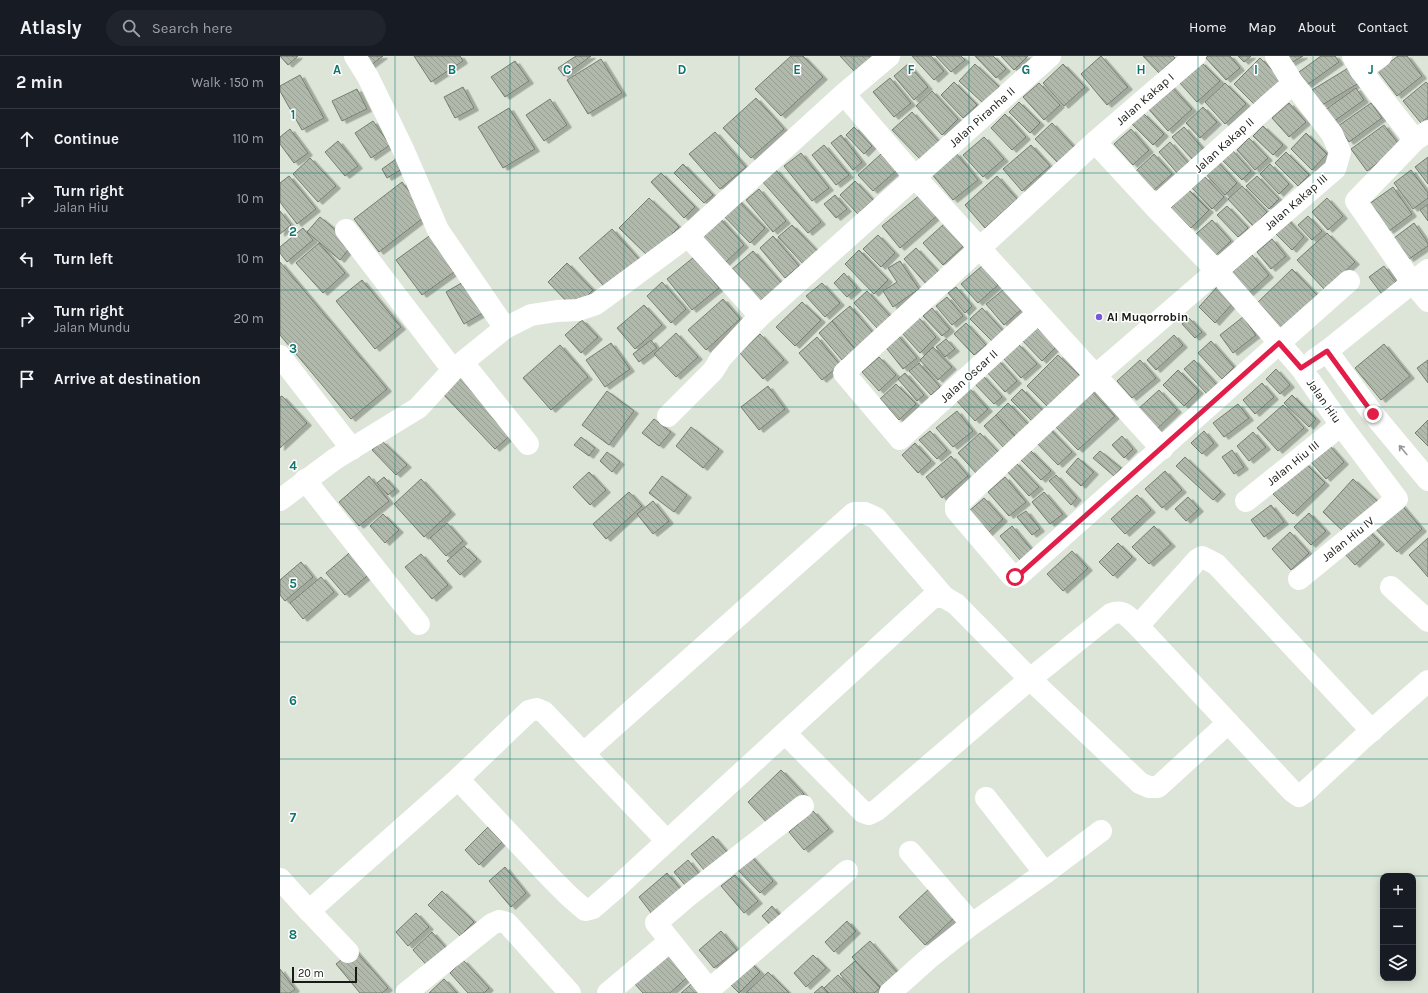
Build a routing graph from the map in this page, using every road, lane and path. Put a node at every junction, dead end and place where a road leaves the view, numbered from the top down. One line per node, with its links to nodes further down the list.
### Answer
1 (355, 56): 23 (street)
2 (889, 56): 9 (street)
3 (1050, 56): 12 (street, Jalan Piranha II)
4 (1195, 56): 11 (street, Jalan Kakap I)
5 (1276, 56): 8 (street)
6 (1381, 56): 7 (street)
7 (1357, 64): 10 (street)
8 (1293, 82): 13 (street, Jalan Kakap II); 17 (street, Jalan Kakap III)
9 (844, 94): 12 (street); 15 (street)
10 (1422, 136): 18 (street)
11 (1095, 142): 13 (street, Jalan Hiu); 16 (street, Jalan Kakap I)
12 (915, 177): 16 (street); 22 (street, Jalan Piranha II)
13 (1155, 208): 17 (street, Jalan Hiu)
14 (346, 230): 27 (street)
15 (688, 236): 22 (street); 23 (street)
16 (980, 249): 21 (street); 21 (street, Jalan Oscar II)
17 (1216, 270): 24 (street, Jalan Hiu); 29 (street, Jalan Kakap III)
18 (1420, 276): 20 (street); 25 (street)
19 (1349, 281): 24 (street)
20 (1428, 301)
21 (1038, 313): 29 (street)
22 (760, 316): 30 (street, Jalan Piranha II)
23 (506, 328): 27 (street)
24 (1279, 343): 28 (street, Jalan Hiu); 34 (street)
25 (1327, 351): 28 (street); 36 (street, one-way to 25)
26 (280, 356): 33 (street)
27 (458, 367): 32 (street); 33 (street)
28 (1301, 368): 31 (street, Jalan Hiu)
29 (1095, 376): 34 (street); 34 (street, Jalan Kakap III)
30 (668, 416)
31 (1341, 425): 38 (street, Jalan Hiu); 39 (street, Jalan Hiu III)
32 (528, 444)
33 (352, 449): 35 (street)
34 (1162, 449)
35 (305, 480): 37 (street); 44 (street)
36 (1428, 480)
37 (281, 498)
38 (1397, 499): 40 (street, Jalan Hiu IV)
39 (1246, 501)
40 (1299, 579)
41 (1391, 586): 43 (street)
42 (944, 597): 46 (street); 50 (street); 51 (street)
43 (1428, 621)
44 (419, 624)
45 (1138, 626): 46 (street); 48 (street); 49 (street)
46 (1030, 679): 48 (street); 50 (street)
47 (1428, 681): 49 (street)
48 (1228, 722): 49 (street)
49 (1372, 731)
50 (785, 733): 56 (street)
51 (584, 753): 52 (street); 56 (street)
52 (458, 779): 56 (street); 61 (street)
53 (986, 798): 59 (street)
54 (804, 806): 63 (street)
55 (1101, 831): 59 (street)
56 (667, 841)
57 (910, 852): 62 (street)
58 (847, 871): 65 (street)
59 (1045, 873): 62 (street)
60 (280, 878): 61 (street)
61 (309, 911): 64 (street)
62 (972, 924): 69 (street)
63 (670, 940): 65 (street); 68 (street)
64 (348, 952)
65 (711, 991)
66 (406, 993): 67 (street)
67 (570, 993)
68 (608, 993)
69 (890, 993)

